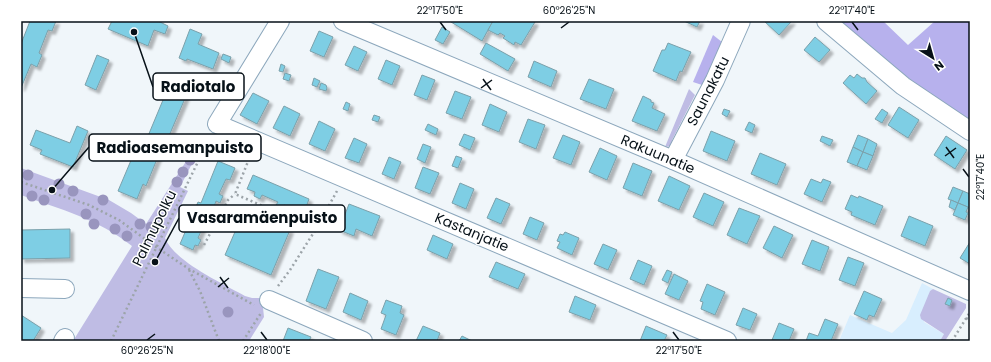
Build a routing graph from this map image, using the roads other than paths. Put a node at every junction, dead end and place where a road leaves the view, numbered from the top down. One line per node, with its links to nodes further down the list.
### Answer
1 (280, 21): 12 (street, Kastanjatie)
2 (343, 21): 6 (street, Rakuunatie)
3 (741, 21): 6 (street, Saunakatu)
4 (826, 21): 5 (street)
5 (970, 131)
6 (673, 160): 9 (street, Rakuunatie)
7 (21, 288): 8 (street)
8 (65, 289)
9 (970, 291)
10 (266, 306): 11 (street)
11 (363, 341)
12 (727, 341)

